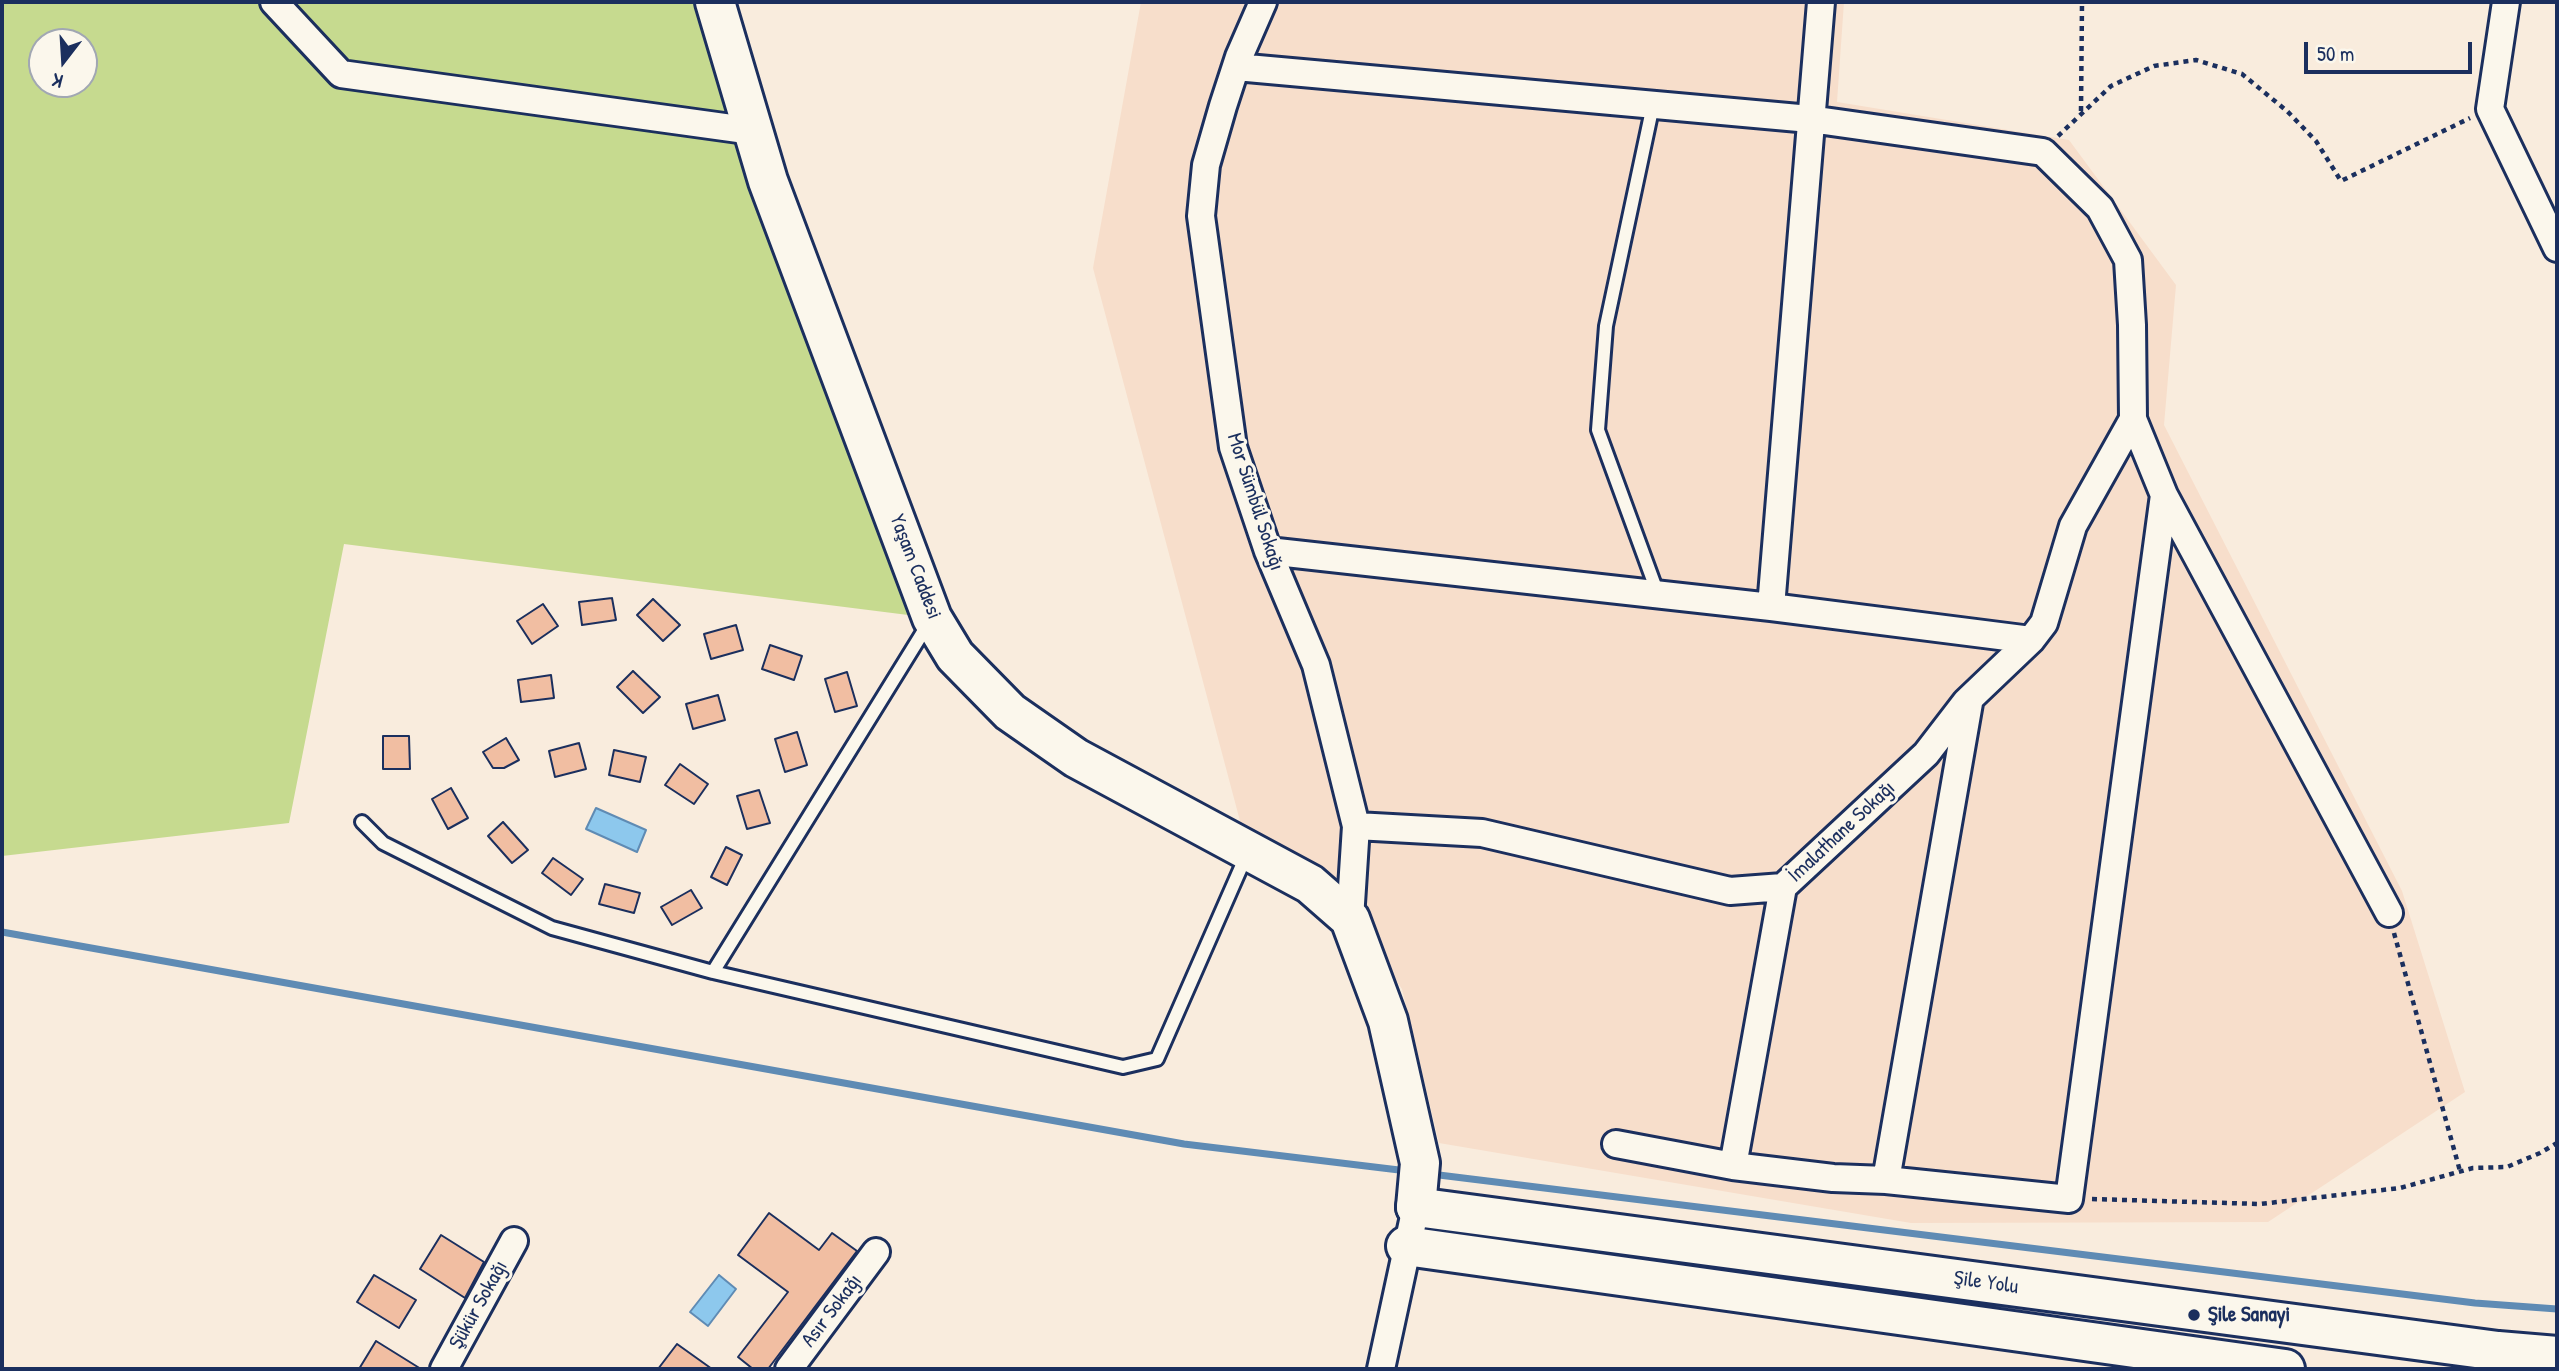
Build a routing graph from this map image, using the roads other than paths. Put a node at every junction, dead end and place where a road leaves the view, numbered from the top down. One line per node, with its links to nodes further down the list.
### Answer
1 (274, 2): 9 (street)
2 (715, 2): 9 (main road, Yaşam Caddesi)
3 (1263, 2): 6 (street, Mor Sümbül Sokağı)
4 (1821, 2): 8 (street)
5 (2506, 2): 10 (street)
6 (1236, 67): 7 (street); 13 (street, Mor Sümbül Sokağı)
7 (1653, 104): 8 (street); 14 (lane)
8 (1810, 119): 11 (street); 15 (street)
9 (753, 131): 16 (main road, Yaşam Caddesi)
10 (2557, 248)
11 (2133, 419): 12 (street); 17 (street, İmalathane Sokağı)
12 (2164, 495): 23 (street); 28 (street)
13 (1268, 551): 14 (street); 20 (street, Mor Sümbül Sokağı)
14 (1658, 594): 15 (street)
15 (1771, 607): 17 (street)
16 (932, 618): 21 (main road, Yaşam Caddesi); 25 (lane)
17 (2031, 640): 18 (street, İmalathane Sokağı)
18 (1969, 699): 22 (street, İmalathane Sokağı); 28 (street)
19 (362, 822): 25 (lane)
20 (1356, 826): 22 (street, İmalathane Sokağı); 24 (street, Mor Sümbül Sokağı)
21 (1248, 851): 24 (main road, Yaşam Caddesi); 25 (lane)
22 (1783, 887): 27 (street)
23 (2389, 913)
24 (1350, 919): 29 (main road, Yaşam Caddesi)
25 (713, 972)
26 (1616, 1144): 27 (street)
27 (1732, 1166): 28 (street)
28 (1886, 1180)
29 (1416, 1208): 31 (street); 33 (main road, Şile Yolu)
30 (514, 1241): 34 (street, Şükür Sokağı)
31 (1406, 1247): 36 (street); 37 (main road, Şile Yolu)
32 (876, 1252): 35 (street, Asır Sokağı)
33 (2557, 1356)
34 (444, 1369)
35 (789, 1369)
36 (1381, 1369)
37 (2285, 1369)

